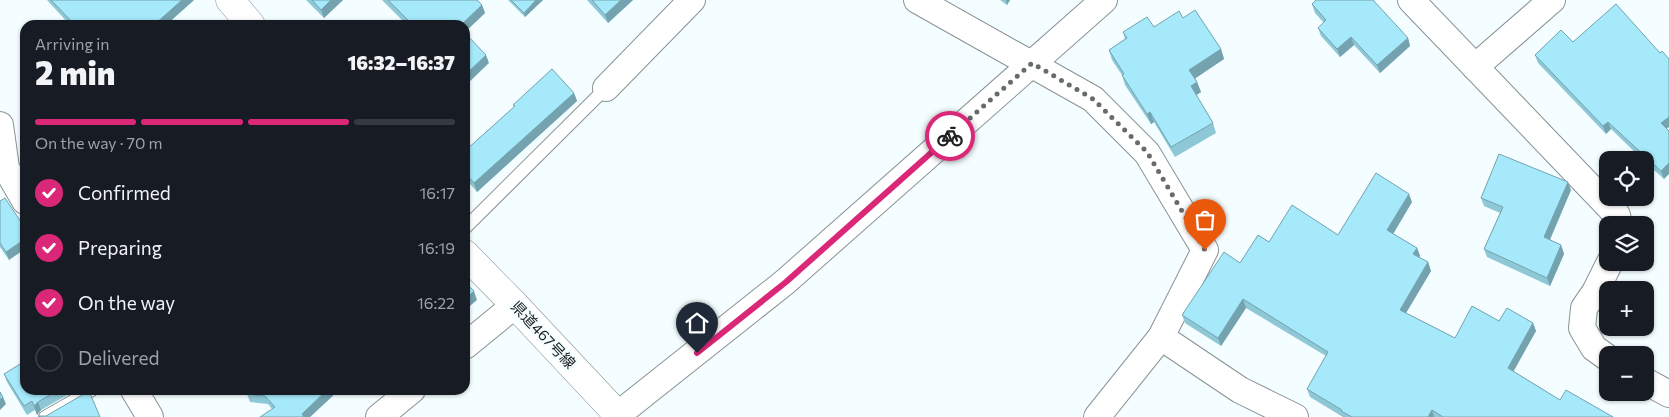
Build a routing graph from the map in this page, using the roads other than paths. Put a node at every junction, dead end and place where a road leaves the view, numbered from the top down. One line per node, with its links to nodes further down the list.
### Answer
1 (230, 0): 7 (main road)
2 (692, 0): 10 (street)
3 (917, 0): 8 (street)
4 (1104, 0): 8 (street)
5 (1411, 0): 9 (street)
6 (1552, 0): 9 (street)
7 (247, 20)
8 (1032, 63): 18 (street); 26 (street)
9 (1475, 67): 13 (street)
10 (606, 88): 14 (lane)
11 (0, 125): 12 (street)
12 (20, 192)
13 (1617, 216)
14 (470, 223)
15 (470, 259): 17 (main road, 県道467号線)
16 (1606, 271): 20 (street)
17 (516, 305): 19 (street); 26 (main road, 県道467号線)
18 (1161, 337): 30 (street); 31 (street)
19 (470, 342)
20 (1599, 352)
21 (1654, 386): 22 (street)
22 (1669, 394)
23 (83, 395): 27 (lane)
24 (137, 395): 28 (street)
25 (406, 395): 29 (street)
26 (618, 416)
27 (45, 417)
28 (150, 417)
29 (379, 417)
30 (1097, 417)
31 (1295, 417)

